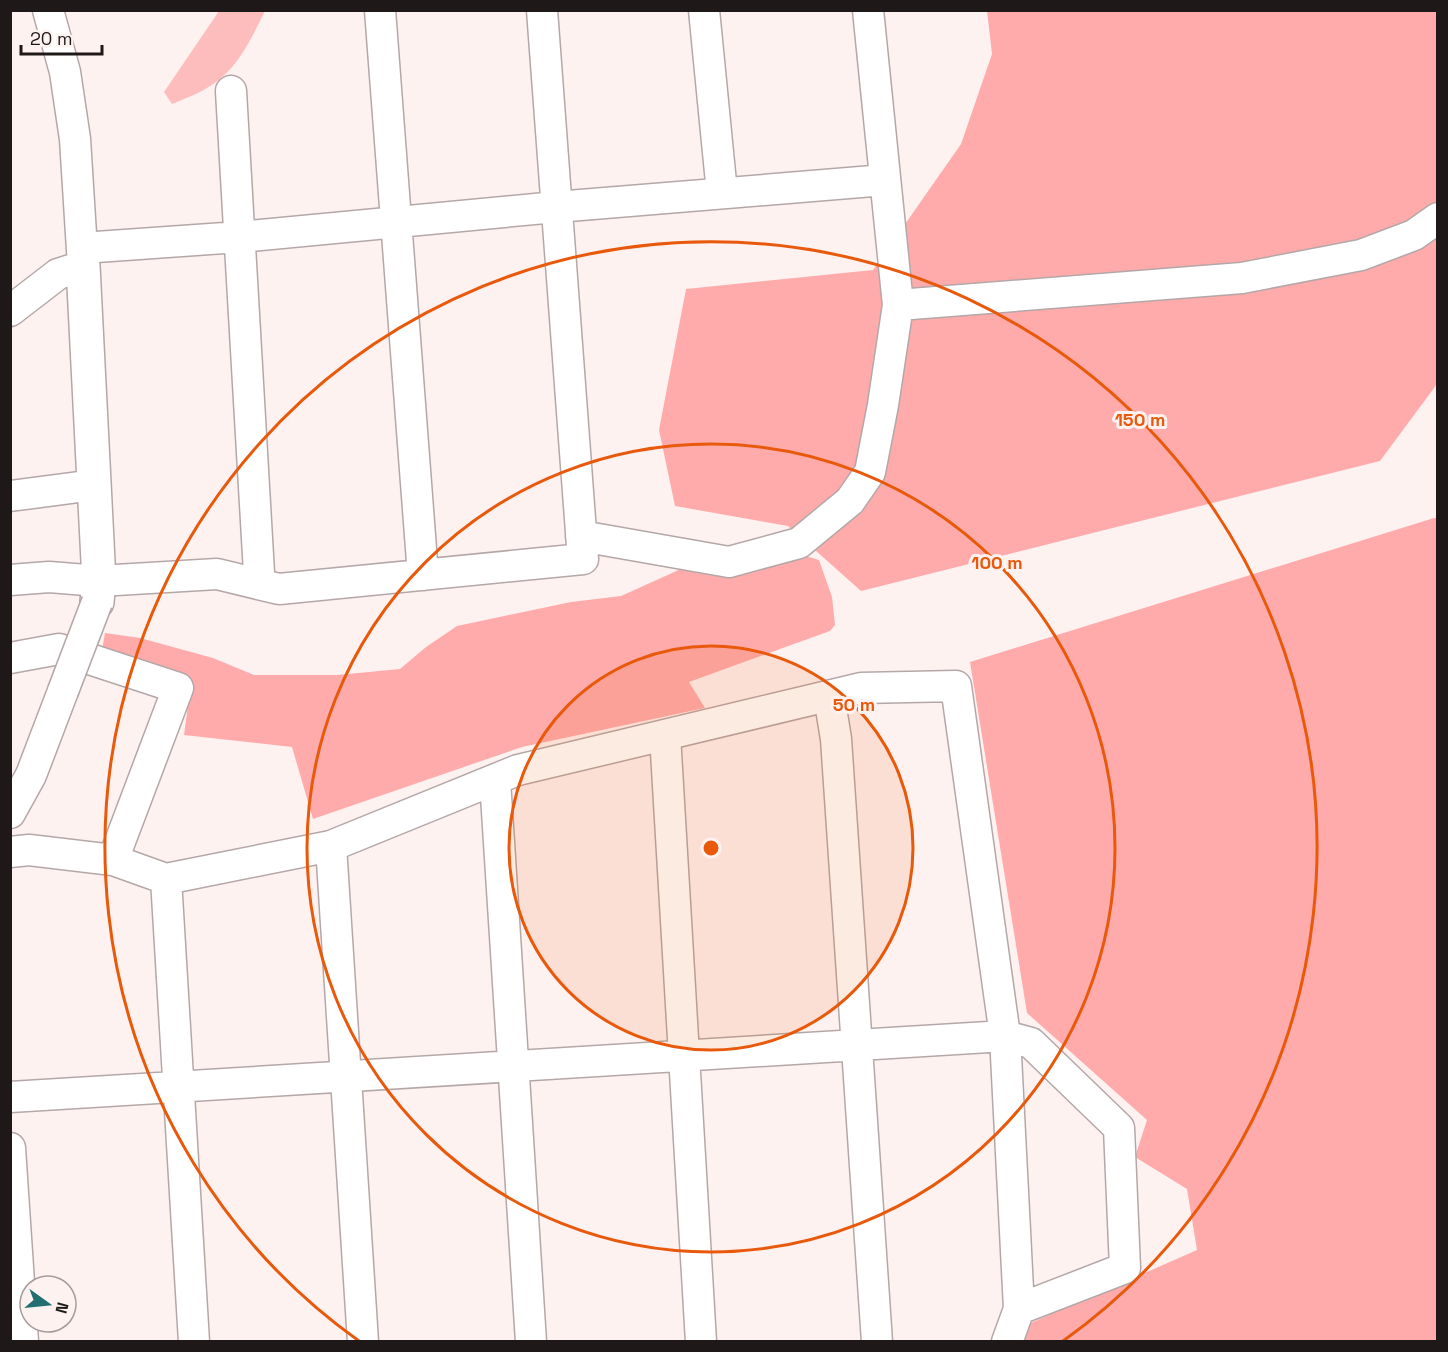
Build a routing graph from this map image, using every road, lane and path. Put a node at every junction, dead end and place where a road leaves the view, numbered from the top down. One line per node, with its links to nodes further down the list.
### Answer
1 (48, 10): 13 (street)
2 (380, 10): 11 (street)
3 (542, 10): 9 (street)
4 (704, 10): 8 (street)
5 (868, 10): 7 (street)
6 (231, 91): 12 (street)
7 (885, 180): 8 (street); 14 (street)
8 (722, 193): 9 (street)
9 (556, 207): 11 (street); 18 (street)
10 (1437, 218): 14 (street)
11 (397, 222): 12 (street); 19 (street)
12 (239, 237): 13 (street); 21 (street)
13 (83, 257): 15 (street); 16 (street)
14 (898, 305): 18 (street)
15 (10, 311)
16 (94, 484): 17 (street); 22 (street)
17 (10, 496)
18 (581, 537): 19 (street)
19 (423, 575): 21 (street)
20 (10, 580): 22 (street)
21 (256, 583): 22 (street)
22 (98, 592): 27 (street, bridge)
23 (10, 658): 30 (street)
24 (829, 696): 25 (street); 32 (street); 33 (street)
25 (665, 735): 26 (street); 34 (street)
26 (495, 780): 28 (street); 35 (street)
27 (10, 813)
28 (331, 846): 31 (street); 36 (street)
29 (10, 852): 30 (street)
30 (112, 860): 31 (street)
31 (166, 879): 37 (street)
32 (1005, 1036): 33 (street); 40 (street); 40 (street)
33 (857, 1045): 34 (street); 46 (street)
34 (684, 1055): 35 (street); 45 (street)
35 (513, 1066): 36 (street); 44 (street)
36 (346, 1076): 37 (street); 43 (street)
37 (179, 1087): 38 (street); 42 (street)
38 (10, 1097)
39 (10, 1148): 41 (street)
40 (1019, 1309): 47 (street)
41 (23, 1341)
42 (195, 1341)
43 (363, 1341)
44 (531, 1341)
45 (701, 1341)
46 (877, 1341)
47 (1007, 1341)

